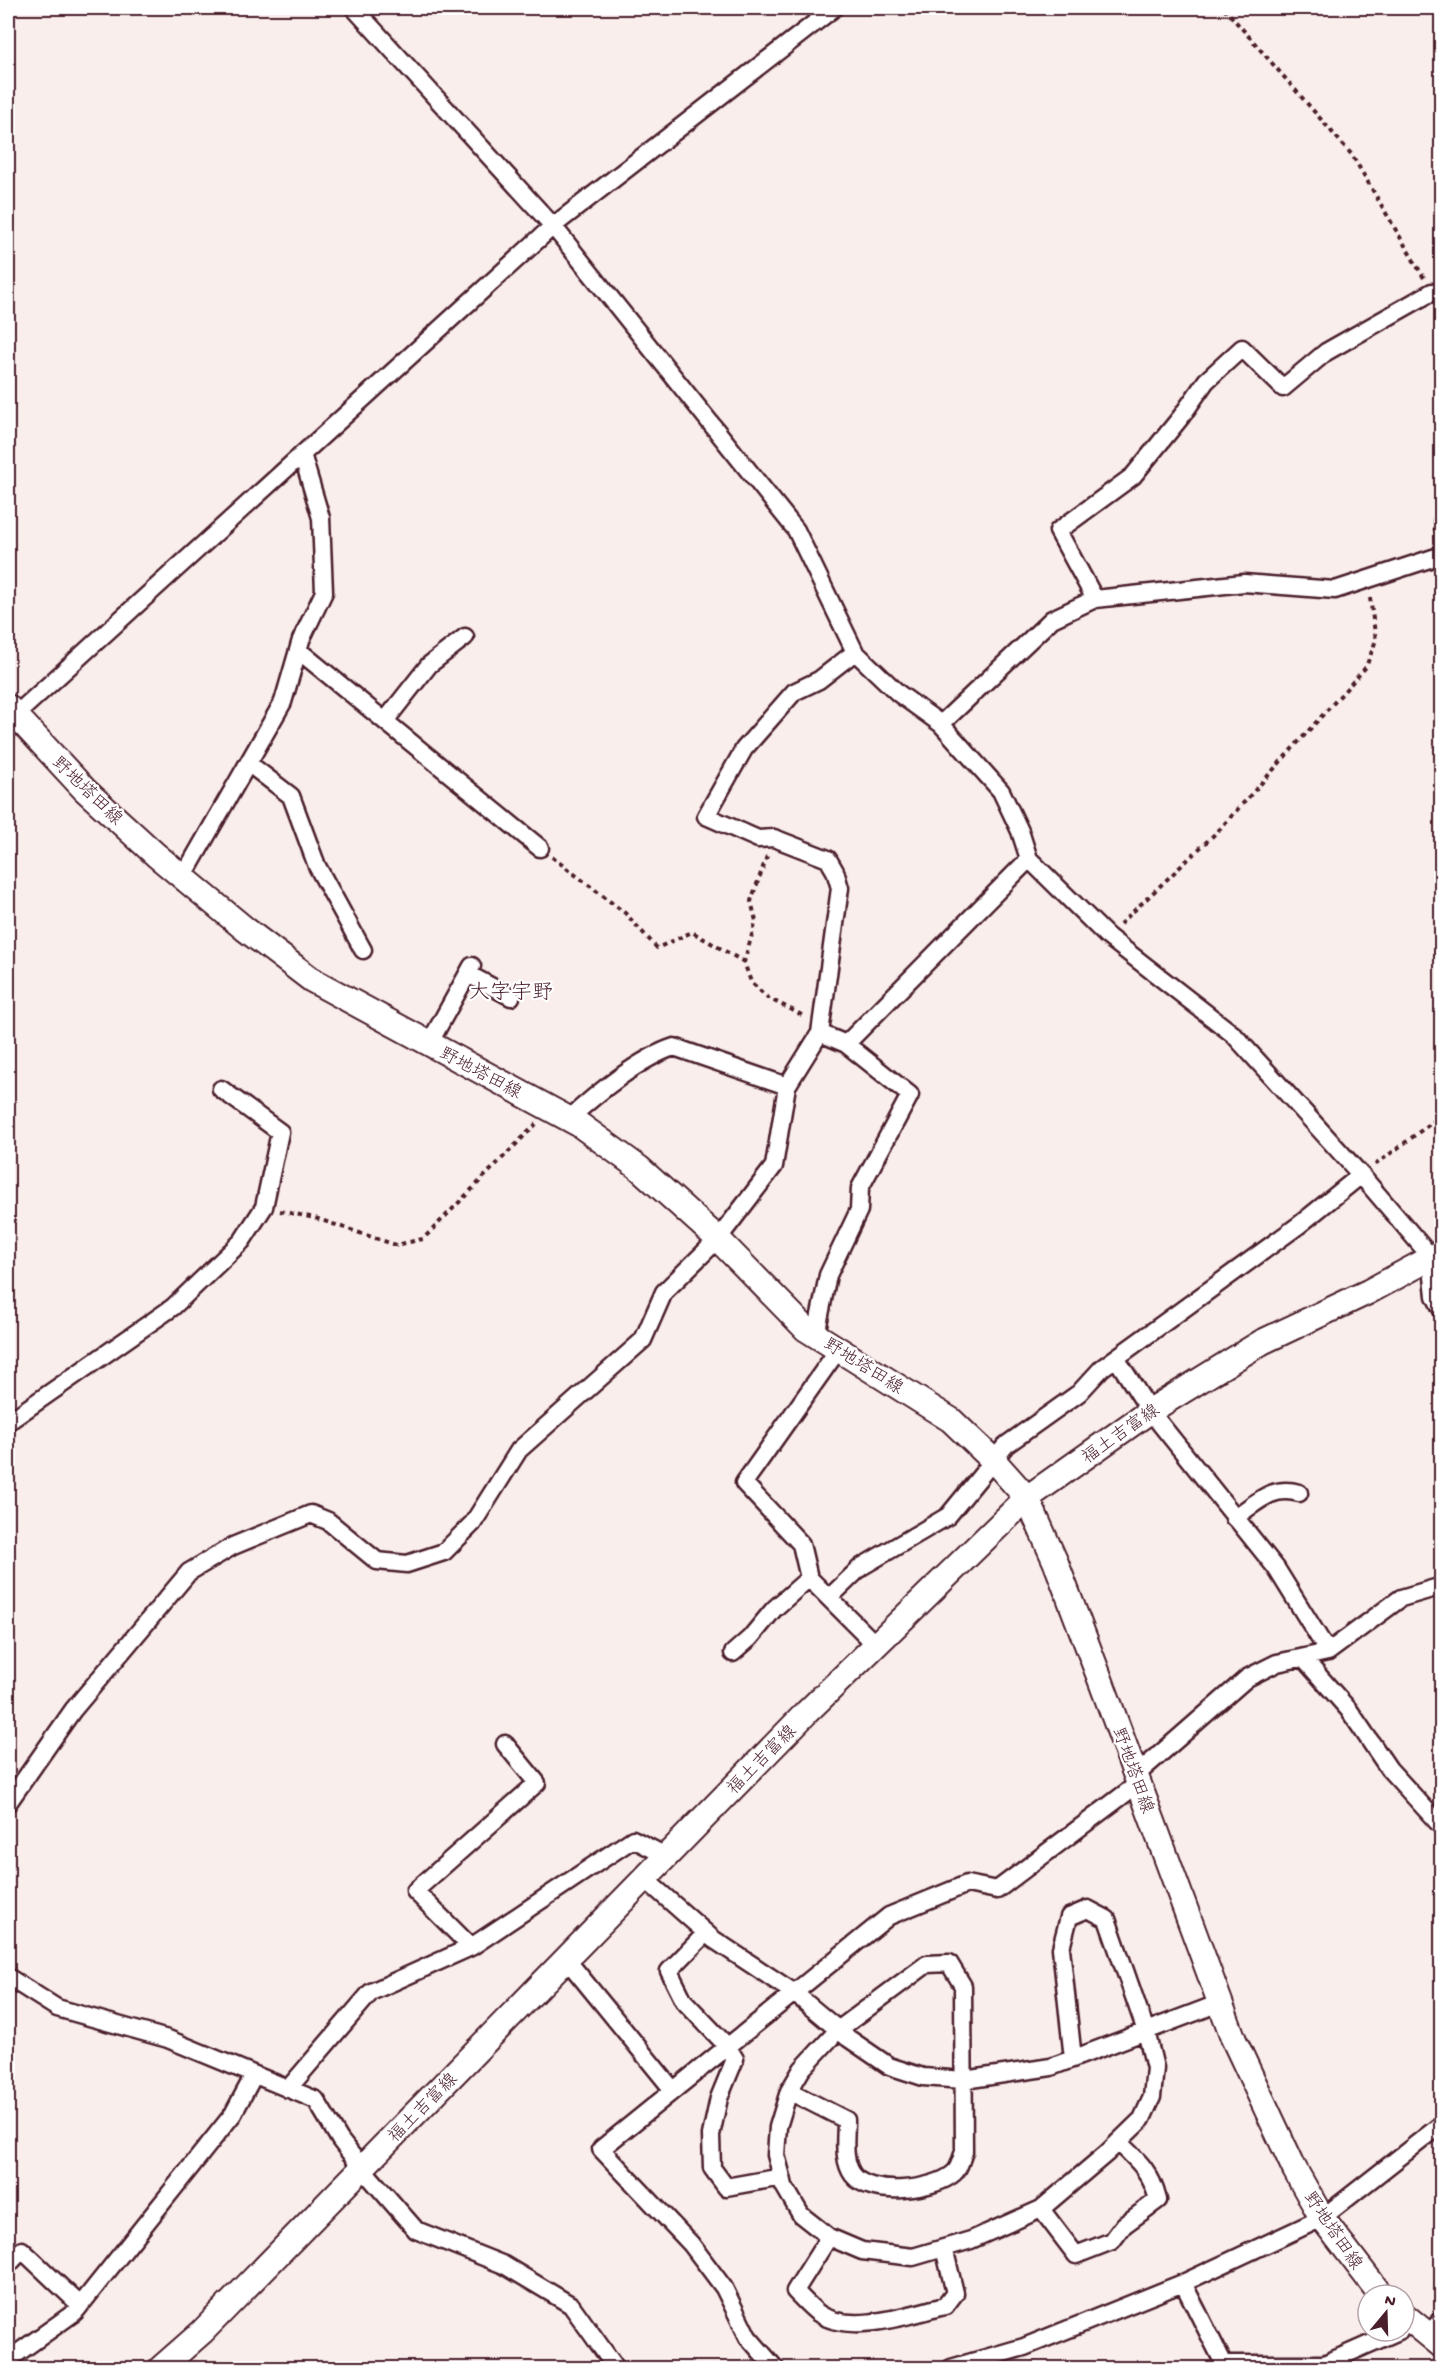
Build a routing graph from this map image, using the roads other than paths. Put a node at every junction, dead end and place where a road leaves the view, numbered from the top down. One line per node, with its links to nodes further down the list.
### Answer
1 (354, 8): 3 (street)
2 (834, 8): 3 (street)
3 (553, 226): 5 (street); 10 (street)
4 (1432, 292): 7 (street)
5 (302, 454): 9 (street); 11 (street)
6 (1440, 556): 7 (street)
7 (1095, 599): 13 (street)
8 (465, 637): 12 (street)
9 (298, 650): 12 (street); 14 (street)
10 (855, 652): 13 (street); 20 (street)
11 (10, 715): 17 (main road, 野地塔田線)
12 (385, 721): 15 (street)
13 (940, 724): 16 (street)
14 (248, 763): 17 (street); 18 (street)
15 (540, 848)
16 (1029, 859): 22 (street); 26 (street)
17 (183, 877): 21 (main road, 野地塔田線)
18 (363, 950)
19 (511, 997): 21 (street)
20 (821, 1029): 22 (street); 23 (street)
21 (429, 1044): 25 (main road, 野地塔田線)
22 (846, 1044): 30 (street)
23 (787, 1086): 25 (street); 27 (street)
24 (221, 1089): 34 (street)
25 (560, 1114): 27 (main road, 野地塔田線)
26 (1361, 1175): 28 (street); 32 (street)
27 (718, 1239): 30 (main road, 野地塔田線); 48 (street)
28 (1436, 1254): 29 (street); 33 (main road, 福土吉富線)
29 (1442, 1310)
30 (816, 1335): 31 (main road, 野地塔田線)
31 (838, 1350): 35 (main road, 野地塔田線); 39 (street)
32 (1116, 1358): 33 (street); 35 (street)
33 (1150, 1411): 37 (main road, 福土吉富線); 38 (street)
34 (8, 1422)
35 (994, 1461): 37 (main road, 野地塔田線); 41 (street)
36 (1299, 1493): 38 (street)
37 (1027, 1498): 42 (main road, 福土吉富線); 47 (main road, 野地塔田線)
38 (1234, 1518): 43 (street)
39 (809, 1578): 41 (street); 44 (street)
40 (1442, 1586): 43 (street)
41 (829, 1598): 42 (street)
42 (877, 1646): 50 (main road, 福土吉富線)
43 (1328, 1652): 45 (street)
44 (733, 1653)
45 (1303, 1658): 47 (street); 49 (street)
46 (505, 1744): 53 (street)
47 (1138, 1779): 56 (street); 57 (main road, 野地塔田線)
48 (8, 1803)
49 (1442, 1827)
50 (666, 1856): 51 (main road, 福土吉富線); 53 (street)
51 (645, 1879): 52 (street); 54 (main road, 福土吉富線)
52 (706, 1933): 56 (street); 60 (street)
53 (471, 1947): 64 (street)
54 (567, 1960): 65 (street); 69 (main road, 福土吉富線)
55 (8, 1977): 62 (street)
56 (793, 1992): 58 (street); 60 (street)
57 (1220, 2003): 59 (street); 72 (main road, 野地塔田線)
58 (838, 2030): 63 (street); 63 (street); 66 (street)
59 (1146, 2031): 61 (street); 61 (street); 68 (street)
60 (727, 2046): 65 (street); 70 (street)
61 (1073, 2059): 63 (street)
62 (254, 2075): 64 (street); 78 (street)
63 (964, 2080): 66 (street)
64 (288, 2089): 69 (street)
65 (673, 2090): 84 (street)
66 (789, 2091): 70 (street)
67 (1442, 2124): 72 (street)
68 (1118, 2142): 71 (street); 71 (street)
69 (361, 2167): 82 (main road, 福土吉富線); 83 (street)
70 (782, 2177): 73 (street)
71 (1041, 2208): 74 (street)
72 (1322, 2218): 76 (street); 77 (main road, 野地塔田線)
73 (829, 2237): 74 (street); 74 (street)
74 (944, 2248)
75 (8, 2265): 78 (street)
76 (1183, 2283): 81 (street); 85 (street)
77 (1372, 2283)
78 (80, 2305): 80 (street)
79 (1419, 2328): 81 (street)
80 (8, 2360)
81 (1220, 2366)
82 (161, 2368)
83 (616, 2368)
84 (775, 2368)
85 (951, 2368)

